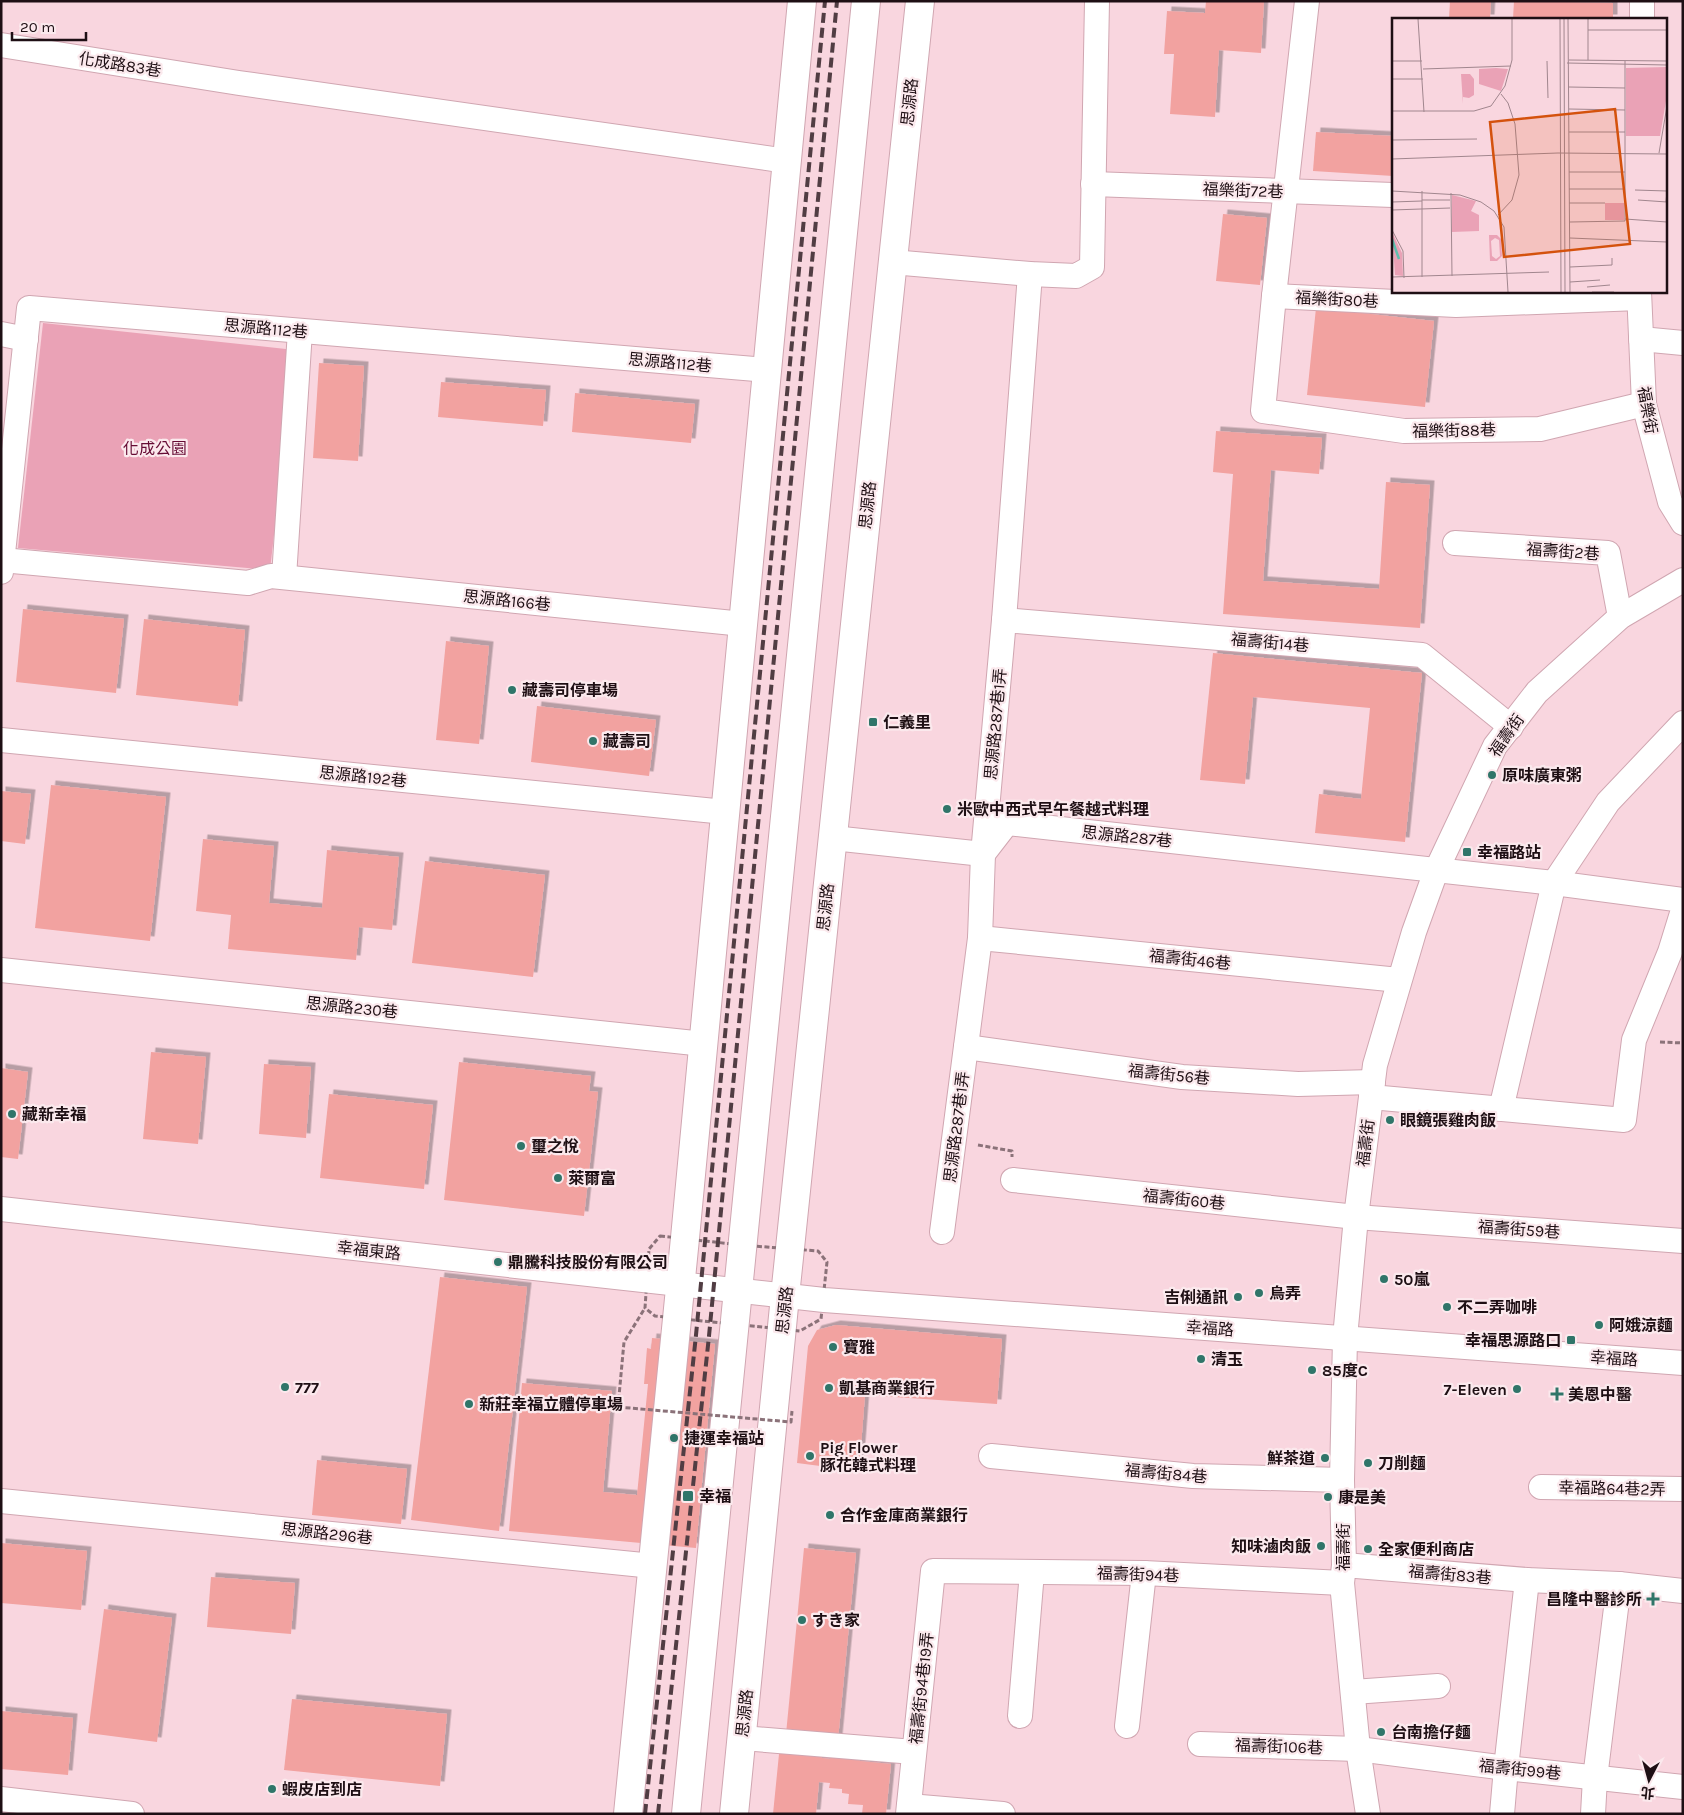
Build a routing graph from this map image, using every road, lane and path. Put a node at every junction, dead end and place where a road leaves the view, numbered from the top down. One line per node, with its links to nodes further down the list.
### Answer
1 (802, 1): 9 (main road)
2 (866, 1): 56 (main road)
3 (920, 1): 13 (main road, 思源路)
4 (1097, 1): 10 (street)
5 (1307, 1): 11 (street)
6 (1642, 1): 7 (street)
7 (1642, 18)
8 (1, 45): 9 (street, 化成路83巷)
9 (787, 162): 22 (main road)
10 (1093, 184): 11 (street, 福樂街72巷); 14 (street)
11 (1286, 191): 12 (street, 福樂街72巷); 16 (street)
12 (1392, 195)
13 (892, 262): 14 (street); 36 (main road, 思源路)
14 (1030, 274): 30 (street, 思源路287巷1弄)
15 (1639, 295): 16 (street, 福樂街80巷); 20 (street, 福樂街)
16 (1274, 296): 23 (street, 福樂街88巷)
17 (300, 331): 19 (street, 思源路112巷); 22 (street, 思源路112巷); 27 (street)
18 (1, 334): 19 (street)
19 (26, 338): 26 (street, 思源路112巷)
20 (1641, 339): 21 (street); 23 (street, 福樂街)
21 (1683, 343)
22 (767, 370): 31 (main road)
23 (1644, 404): 24 (street, 福樂街)
24 (1683, 523)
25 (1455, 543): 29 (street, 福壽街2巷)
26 (2, 566): 27 (street)
27 (278, 576): 31 (street, 思源路166巷)
28 (1683, 580): 29 (street, 福壽街)
29 (1620, 617): 33 (street, 福壽街)
30 (1004, 620): 33 (street, 福壽街14巷); 37 (street, 思源路287巷1弄)
31 (743, 624): 35 (main road)
32 (1683, 723): 39 (street)
33 (1511, 727): 38 (street, 福壽街)
34 (1, 740): 35 (street, 思源路192巷)
35 (725, 812): 45 (main road)
36 (832, 838): 37 (street); 57 (main road, 思源路)
37 (983, 854): 38 (street, 思源路287巷); 42 (street, 思源路287巷1弄)
38 (1436, 871): 39 (street); 44 (street, 福壽街)
39 (1554, 883): 40 (street); 48 (street)
40 (1683, 900)
41 (1683, 910): 48 (street, 福壽街56巷)
42 (980, 938): 44 (street, 福壽街46巷); 46 (street, 思源路287巷1弄)
43 (1, 970): 45 (street, 思源路230巷)
44 (1400, 980): 47 (street, 福壽街)
45 (704, 1044): 55 (main road)
46 (966, 1048): 47 (street, 福壽街56巷); 49 (street, 思源路287巷1弄)
47 (1372, 1090): 48 (street, 福壽街56巷); 52 (street, 福壽街)
48 (1501, 1109)
49 (954, 1140): 50 (path); 53 (street, 思源路287巷1弄)
50 (1013, 1180): 52 (street, 福壽街60巷)
51 (1, 1209): 55 (street, 幸福東路)
52 (1356, 1217): 54 (street, 福壽街59巷); 59 (street, 福壽街)
53 (942, 1232)
54 (1683, 1241)
55 (681, 1285): 56 (street, 幸福東路); 67 (main road)
56 (738, 1291): 57 (street, 幸福路); 90 (main road)
57 (785, 1296): 59 (street, 幸福路); 79 (main road, 思源路)
58 (645, 1308): 61 (path, bridge)
59 (1345, 1338): 60 (street, 幸福路); 63 (street, 福壽街)
60 (1683, 1363)
61 (792, 1410)
62 (991, 1456): 63 (street, 福壽街84巷)
63 (1342, 1480): 71 (street, 福壽街)
64 (1540, 1487): 65 (street, 幸福路64巷2弄)
65 (1683, 1489)
66 (1, 1501): 67 (street, 思源路296巷)
67 (653, 1566): 89 (main road)
68 (933, 1571): 69 (street, 福壽街94巷); 82 (street, 福壽街94巷19弄)
69 (1032, 1572): 70 (street, 福壽街94巷); 77 (street)
70 (1144, 1573): 71 (street, 福壽街94巷); 78 (street)
71 (1343, 1574): 72 (street, 福壽街83巷); 76 (street, 福壽街)
72 (1527, 1580): 73 (street, 福壽街83巷); 83 (street)
73 (1619, 1584): 74 (street, 福壽街83巷); 84 (street)
74 (1683, 1591)
75 (1438, 1686): 76 (street)
76 (1353, 1692): 81 (street, 福壽街)
77 (1020, 1716)
78 (1127, 1726)
79 (742, 1738): 82 (street); 91 (main road, 思源路)
80 (1200, 1744): 81 (street, 福壽街106巷)
81 (1358, 1749): 83 (street, 福壽街99巷); 93 (street, 福壽街)
82 (914, 1752): 87 (street, 福壽街94巷19弄)
83 (1506, 1768): 84 (street, 福壽街99巷); 94 (street)
84 (1595, 1778): 85 (street, 福壽街99巷); 95 (street)
85 (1683, 1787)
86 (1, 1799): 88 (street)
87 (909, 1810): 92 (street)
88 (132, 1814)
89 (628, 1814)
90 (686, 1814)
91 (734, 1814)
92 (1003, 1814)
93 (1368, 1814)
94 (1502, 1814)
95 (1593, 1814)

